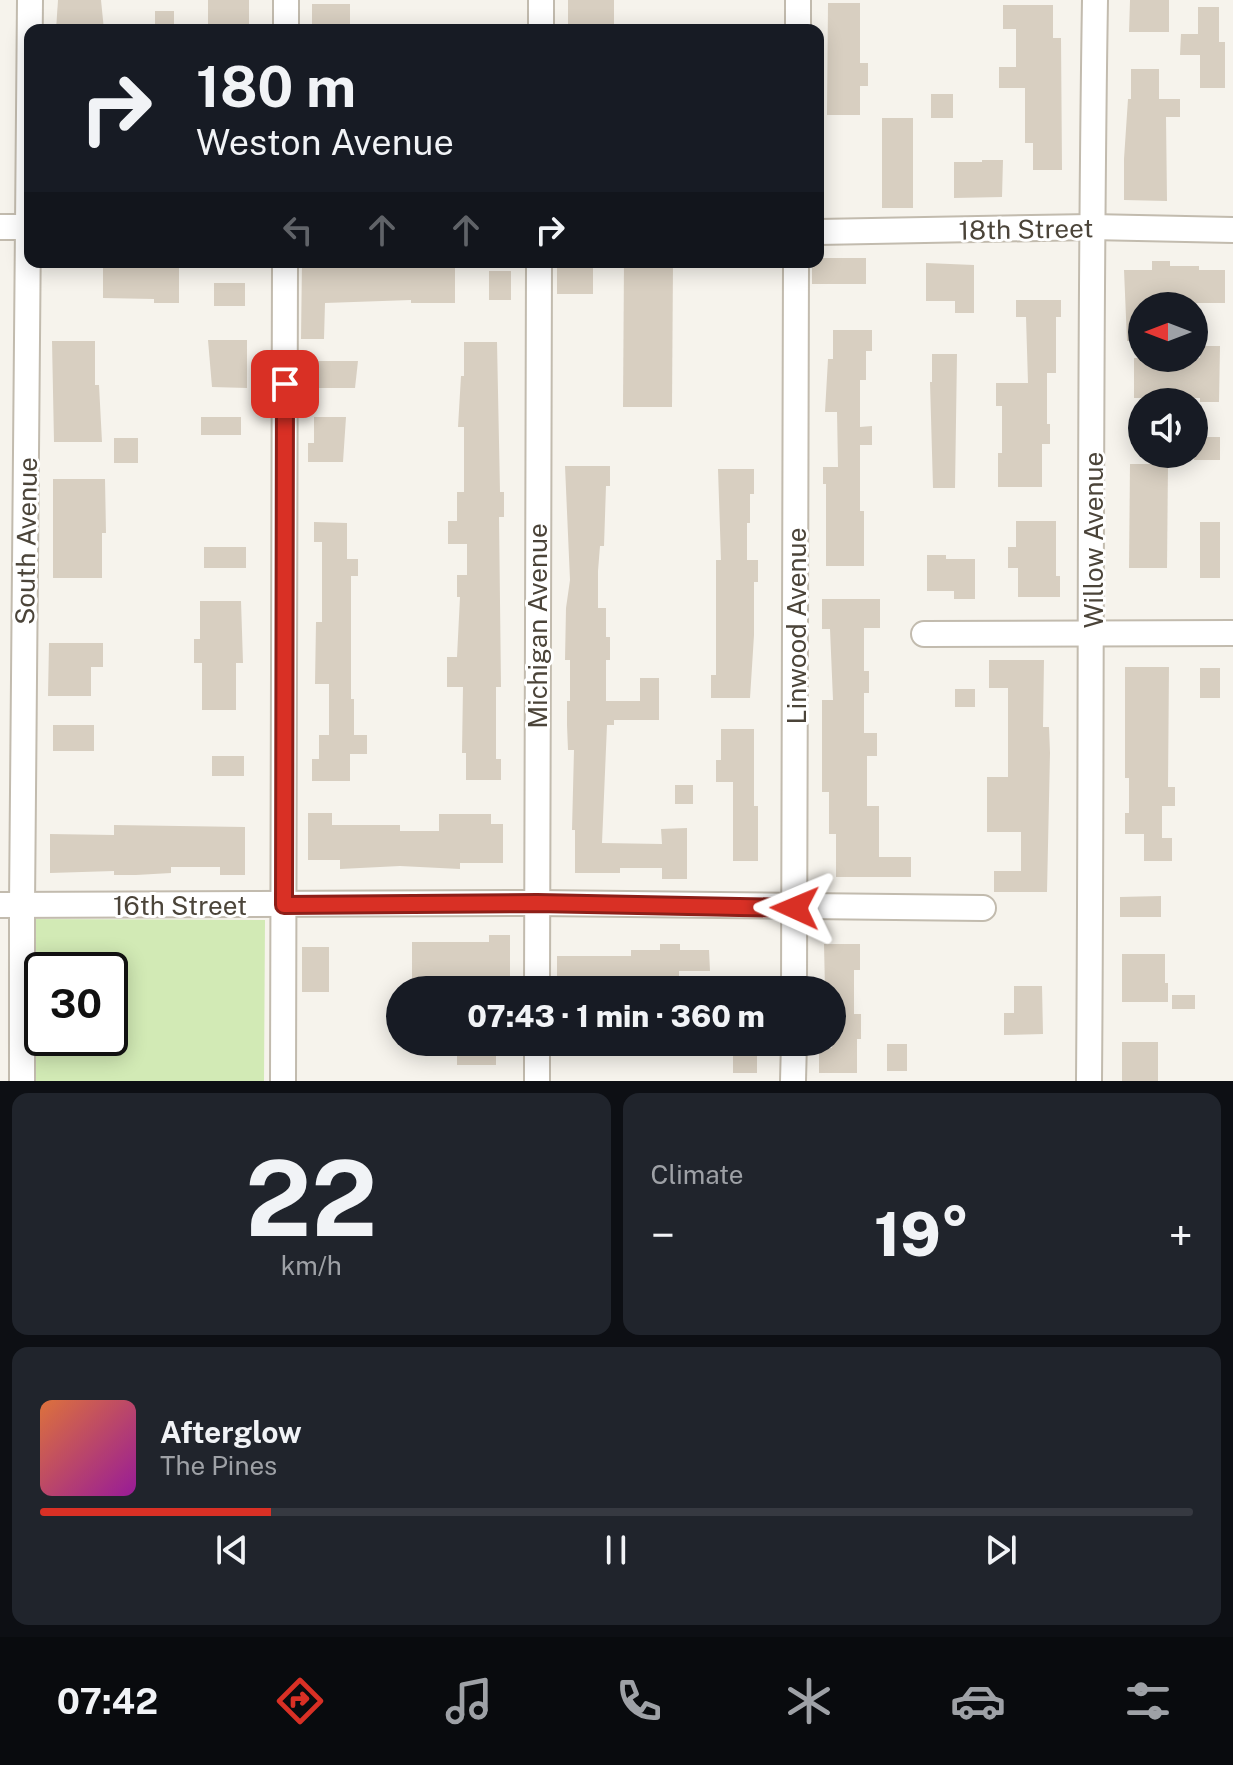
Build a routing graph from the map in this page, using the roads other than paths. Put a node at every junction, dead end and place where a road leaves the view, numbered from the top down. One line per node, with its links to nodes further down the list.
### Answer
1 (30, 0): 6 (street, South Avenue)
2 (286, 0): 7 (street)
3 (541, 0): 8 (street)
4 (798, 0): 9 (street)
5 (1095, 0): 12 (street, Willow Avenue)
6 (30, 24)
7 (286, 24)
8 (541, 24)
9 (798, 24)
10 (0, 227): 11 (street)
11 (24, 227)
12 (1091, 227): 13 (street, 18th Street); 14 (street, 18th Street); 19 (street, Willow Avenue)
13 (1233, 230)
14 (824, 232)
15 (29, 268): 23 (street, South Avenue)
16 (285, 268): 24 (street)
17 (539, 268): 22 (street, Michigan Avenue)
18 (796, 268): 25 (street, Linwood Avenue)
19 (1093, 632): 20 (street); 21 (street); 35 (street, Willow Avenue)
20 (1233, 633)
21 (924, 634)
22 (537, 903): 24 (street, 16th Street); 25 (street, 16th Street); 27 (street, Michigan Avenue)
23 (11, 905): 24 (street, 16th Street); 31 (street, South Avenue)
24 (284, 905): 32 (street)
25 (795, 908): 26 (street, 16th Street); 28 (street, Linwood Avenue)
26 (983, 908)
27 (537, 976)
28 (794, 976)
29 (537, 1056): 33 (street)
30 (794, 1056): 34 (street)
31 (22, 1081)
32 (283, 1081)
33 (537, 1081)
34 (793, 1081)
35 (1089, 1081)

